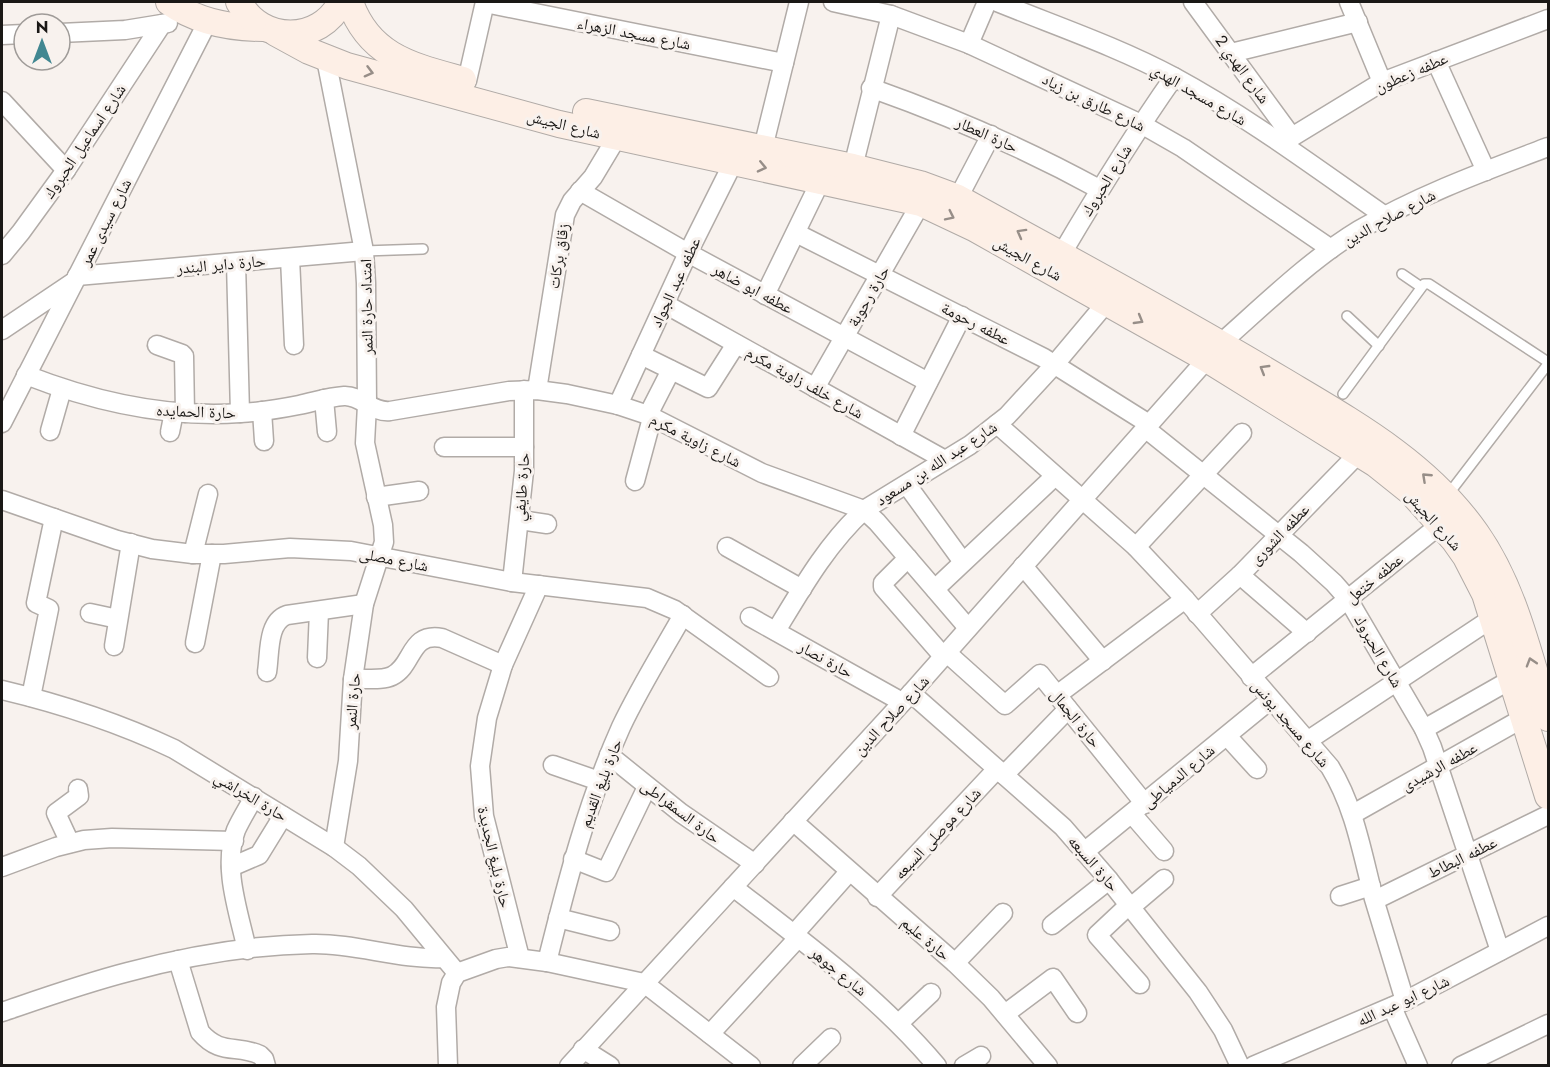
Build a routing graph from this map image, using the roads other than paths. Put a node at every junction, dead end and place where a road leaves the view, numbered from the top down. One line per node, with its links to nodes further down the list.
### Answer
1 (239, 2): 16 (main road)
2 (341, 2): 16 (main road)
3 (350, 2): 24 (main road, شارع الجيش)
4 (485, 2): 22 (street, شارع مسجد الزهراء); 24 (street)
5 (799, 2): 22 (street)
6 (833, 2): 11 (street, شارع طارق بن زياد)
7 (987, 2): 18 (street)
8 (997, 2): 23 (street, شارع مسجد الهدي)
9 (1193, 2): 19 (street, شارع الهدي 2)
10 (1349, 2): 15 (street)
11 (883, 9): 18 (street, شارع طارق بن زياد); 26 (street)
12 (166, 13): 13 (main road, شارع الجيش); 17 (street); 37 (street, شارع اسماعيل الحبروك)
13 (201, 18): 16 (main road, شارع الجيش); 56 (street, شارع سيدى عمر)
14 (1548, 19): 21 (street, عطفه زعطون)
15 (1358, 22): 19 (street); 25 (street)
16 (270, 30): 20 (main road, شارع الجيش)
17 (72, 32)
18 (969, 44): 28 (street, شارع طارق بن زياد)
19 (1232, 53): 31 (street, شارع الهدي 2)
20 (326, 58): 30 (main road, شارع الجيش, one-way to 30); 48 (street, امتداد حارة النمر)
21 (1436, 61): 25 (street, عطفه زعطون); 38 (street)
22 (784, 63): 34 (street)
23 (1174, 77): 28 (street, شارع الحبروك); 31 (street, شارع مسجد الهدي)
24 (467, 81): 32 (main road, شارع الجيش)
25 (1382, 82): 31 (street, عطفه زعطون)
26 (871, 88): 29 (street, حارة العطار); 36 (street)
27 (2, 101): 37 (street)
28 (1141, 124): 40 (street, شارع الحبروك); 47 (street, شارع طارق بن زياد)
29 (991, 135): 40 (street, حارة العطار); 42 (street)
30 (617, 137): 32 (main road, شارع الجيش); 41 (street, زقاق بركات)
31 (1287, 140): 44 (street, شارع مسجد الهدي)
32 (684, 142): 34 (main road, شارع الجيش); 35 (main road, شارع الجيش)
33 (1548, 147): 38 (street, شارع صلاح الدين)
34 (763, 148): 36 (main road, شارع الجيش)
35 (734, 161): 39 (main road, شارع الجيش, one-way to 39); 49 (street, عطفه عبد الجواد)
36 (853, 167): 42 (main road, شارع الجيش)
37 (66, 170): 50 (street, شارع اسماعيل الحبروك)
38 (1486, 171): 44 (street, شارع صلاح الدين)
39 (821, 180): 43 (main road, شارع الجيش); 45 (street)
40 (1099, 189): 51 (street, شارع الحبروك)
41 (580, 191): 49 (street, عطفه ابو ضاهر); 78 (street, زقاق بركات)
42 (958, 198): 51 (main road, شارع الجيش, one-way to 42)
43 (921, 203): 55 (street, حارة رحوبة); 59 (main road, شارع الجيش, one-way to 59)
44 (1385, 216): 47 (street, شارع صلاح الدين)
45 (796, 233): 55 (street, عطفه رحومة); 58 (street)
46 (423, 249): 48 (lane)
47 (1332, 249): 69 (street, شارع صلاح الدين)
48 (364, 251): 52 (street, حارة داير البندر); 81 (street, امتداد حارة النمر)
49 (688, 253): 58 (street, عطفه ابو ضاهر); 60 (street, عطفه عبد الجواد)
50 (2, 255)
51 (1061, 255): 69 (main road, شارع الجيش)
52 (290, 258): 53 (street, حارة داير البندر); 67 (street)
53 (236, 263): 56 (street, حارة داير البندر); 85 (street)
54 (1402, 274): 57 (lane)
55 (879, 276): 61 (street, عطفه رحومة); 64 (street, حارة رحوبة)
56 (75, 279): 63 (street); 74 (street, شارع سيدى عمر)
57 (1421, 287): 68 (lane); 71 (lane)
58 (765, 295): 64 (street, عطفه ابو ضاهر)
59 (1107, 302): 69 (main road, شارع الجيش, one-way to 69); 72 (street, شارع عبد الله بن مسعود)
60 (664, 304): 65 (street, شارع خلف زاوية مكرم); 70 (street, عطفه عبد الجواد)
61 (962, 316): 72 (street, عطفه رحومة); 75 (street)
62 (1347, 316): 68 (lane)
63 (2, 330)
64 (844, 337): 75 (street, عطفه ابو ضاهر); 76 (street, حارة رحوبة)
65 (736, 344): 73 (street); 76 (street, شارع خلف زاوية مكرم)
66 (157, 345): 84 (street)
67 (294, 345)
68 (1379, 346): 79 (lane)
69 (1214, 351): 89 (street, شارع صلاح الدين); 98 (main road, شارع الجيش)
70 (641, 355): 73 (street); 82 (street, عطفه عبد الجواد)
71 (1548, 363): 106 (lane)
72 (1055, 364): 88 (street, شارع عبد الله بن مسعود); 89 (street, عطفه رحومة)
73 (671, 370): 86 (street)
74 (26, 375): 77 (street, حارة الحمايده); 87 (street, شارع سيدى عمر)
75 (928, 382): 94 (street)
76 (815, 388): 94 (street, شارع خلف زاوية مكرم)
77 (62, 389): 84 (street, حارة الحمايده); 90 (street)
78 (531, 390): 81 (street, شارع زاوية مكرم); 82 (street, شارع زاوية مكرم); 97 (street, حارة طايفي)
79 (1343, 394)
80 (324, 399): 81 (street, حارة الحمايده); 83 (street, حارة الحمايده); 92 (street)
81 (367, 405): 107 (street, امتداد حارة النمر)
82 (618, 405): 86 (street, شارع زاوية مكرم)
83 (262, 411): 85 (street, حارة الحمايده); 95 (street)
84 (179, 412): 85 (street, حارة الحمايده); 91 (street)
85 (240, 413)
86 (650, 417): 102 (street); 110 (street, شارع زاوية مكرم)
87 (2, 423)
88 (997, 424): 99 (street, شارع عبد الله بن مسعود); 101 (street, شارع مسجد يونس)
89 (1147, 426): 100 (street, شارع الحبروك); 108 (street, شارع صلاح الدين)
90 (50, 431)
91 (170, 432)
92 (327, 432)
93 (1242, 433): 100 (street)
94 (902, 436): 99 (street, شارع خلف زاوية مكرم)
95 (264, 441)
96 (444, 447): 97 (street)
97 (524, 447): 112 (street, حارة طايفي)
98 (1375, 454): 106 (main road, شارع الجيش, one-way to 98); 114 (main road, شارع الجيش); 115 (street, عطفه الشورى)
99 (945, 460): 103 (street, شارع عبد الله بن مسعود)
100 (1204, 475): 115 (street, شارع الحبروك); 118 (street)
101 (1055, 476): 108 (street, شارع مسجد يونس); 123 (street)
102 (635, 481)
103 (907, 485): 110 (street, شارع عبد الله بن مسعود); 123 (street)
104 (419, 491): 107 (street)
105 (208, 494): 119 (street)
106 (1447, 496): 160 (main road, شارع الجيش, one-way to 106)
107 (376, 498): 121 (street, امتداد حارة النمر)
108 (1083, 499): 118 (street, شارع مسجد يونس); 124 (street, شارع صلاح الدين)
109 (2, 500): 111 (street, شارع مصلى)
110 (864, 510): 122 (street, شارع زاوية مكرم); 128 (street, شارع عبد الله بن مسعود)
111 (54, 518): 116 (street, شارع مصلى); 156 (street)
112 (520, 520): 113 (street); 126 (street, حارة طايفي)
113 (547, 524)
114 (1441, 524): 131 (street, عطفه ختعل); 138 (main road, شارع الجيش)
115 (1279, 534): 125 (street, عطفه الشورى); 131 (street, شارع الحبروك)
116 (132, 543): 119 (street, شارع مصلى); 139 (street)
117 (727, 547): 128 (street)
118 (1136, 547): 130 (street, شارع مسجد يونس)
119 (193, 554): 120 (street, شارع مصلى)
120 (212, 554): 121 (street, شارع مصلى); 143 (street)
121 (380, 557): 126 (street, شارع مصلى); 132 (street, حارة النمر)
122 (908, 558): 129 (street, شارع زاوية مكرم); 145 (street)
123 (963, 562): 129 (street)
124 (1023, 566): 140 (street, شارع صلاح الدين); 147 (street)
125 (1240, 575): 135 (street, عطفه الشورى); 142 (street)
126 (512, 582): 127 (street, شارع مصلى)
127 (538, 585): 136 (street, شارع مصلى); 148 (street, حارة بليغ الجديدة)
128 (802, 589): 141 (street, شارع عبد الله بن مسعود)
129 (935, 589): 140 (street, شارع زاوية مكرم)
130 (1185, 599): 135 (street, شارع مسجد يونس); 147 (street, شارع موصلى السبعه)
131 (1348, 599): 142 (street, عطفه ختعل); 154 (street, شارع الحبروك)
132 (364, 604): 133 (street); 153 (street, حارة النمر)
133 (319, 610): 146 (street); 149 (street)
134 (90, 613): 139 (street)
135 (1197, 614): 151 (street, شارع مسجد يونس)
136 (683, 615): 150 (street, شارع مصلى); 164 (street, حارة بليغ القديم)
137 (750, 617): 141 (street, حارة نصار)
138 (1494, 617): 152 (main road, شارع الجيش); 154 (street)
139 (118, 619): 144 (street)
140 (968, 628): 145 (street, شارع صلاح الدين)
141 (776, 631): 157 (street, حارة نصار)
142 (1307, 633): 151 (street, عطفه ختعل)
143 (195, 643)
144 (114, 646)
145 (945, 655): 157 (street, شارع صلاح الدين); 159 (street, حارة الجمال)
146 (318, 658)
147 (1103, 661): 159 (street, شارع موصلى السبعه)
148 (503, 665): 153 (street); 206 (street, حارة بليغ الجديدة)
149 (267, 672)
150 (769, 677)
151 (1251, 677): 158 (street, شارع مسجد يونس)
152 (1512, 678): 160 (main road, شارع الجيش); 161 (street)
153 (353, 679): 181 (street, حارة النمر)
154 (1397, 681): 161 (street, شارع الحبروك); 163 (street)
155 (2, 690): 156 (street, حارة الخراشي)
156 (31, 697): 173 (street, حارة الخراشي)
157 (907, 698): 168 (street, حارة السبعه); 178 (street, شارع صلاح الدين)
158 (1270, 700): 162 (street, شارع الدمياطى); 163 (street, شارع مسجد يونس)
159 (1063, 702): 168 (street, شارع موصلى السبعه); 174 (street, حارة الجمال)
160 (1537, 717): 166 (street, عطفه الرشيدى); 172 (main road, شارع الجيش)
161 (1424, 729): 166 (street, شارع الحبروك)
162 (1227, 736): 167 (street); 174 (street, شارع الدمياطى)
163 (1306, 741): 175 (street, شارع مسجد يونس)
164 (609, 755): 169 (street, حارة بليغ القديم); 170 (street, حارة السمقراطى)
165 (553, 765): 169 (street)
166 (1438, 766): 175 (street, عطفه الرشيدى); 184 (street, شارع الحبروك)
167 (1257, 769)
168 (1001, 772): 183 (street, حارة السبعه); 195 (street, شارع موصلى السبعه)
169 (599, 781): 185 (street, حارة بليغ القديم)
170 (647, 787): 185 (street); 186 (street, حارة السمقراطى)
171 (78, 789): 180 (street)
172 (1548, 796)
173 (254, 797): 177 (street, حارة الخراشي); 179 (street)
174 (1139, 809): 182 (street, حارة الجمال); 183 (street, شارع الدمياطى)
175 (1353, 814): 193 (street, شارع مسجد يونس)
176 (1548, 815): 184 (street, عطفه البطاط)
177 (283, 816): 181 (street, حارة الخراشي); 188 (street)
178 (792, 821): 186 (street, شارع صلاح الدين); 189 (street, حارة عليم)
179 (234, 841): 180 (street); 188 (street)
180 (70, 843): 187 (street)
181 (334, 847): 205 (street, حارة الخراشي)
182 (1164, 851)
183 (1084, 852): 191 (street, حارة السبعه)
184 (1468, 854): 193 (street, عطفه البطاط); 204 (street, شارع الحبروك)
185 (573, 859): 198 (street, حارة بليغ القديم)
186 (755, 864): 192 (street, شارع صلاح الدين)
187 (2, 867)
188 (231, 867): 203 (street)
189 (849, 872): 195 (street, حارة عليم); 202 (street)
190 (1164, 879): 196 (street)
191 (1109, 880): 196 (street, حارة السبعه); 199 (street)
192 (733, 887): 202 (street, شارع جوهر); 211 (street, شارع صلاح الدين)
193 (1373, 893): 194 (street, عطفه البطاط); 214 (street, شارع مسجد يونس)
194 (1340, 896)
195 (877, 897): 209 (street, حارة عليم)
196 (1130, 906): 212 (street); 233 (street, حارة السبعه)
197 (1003, 913): 209 (street)
198 (558, 918): 201 (street); 208 (street, حارة بليغ القديم)
199 (1052, 925)
200 (1548, 926): 204 (street, شارع ابو عبد الله)
201 (610, 931)
202 (796, 936): 218 (street, شارع جوهر); 220 (street)
203 (247, 950): 205 (street); 207 (street)
204 (1500, 951): 214 (street, شارع ابو عبد الله)
205 (443, 958): 210 (street, حارة الخراشي)
206 (520, 958): 208 (street); 210 (street)
207 (178, 960): 215 (street); 224 (street)
208 (547, 962): 211 (street)
209 (955, 963): 217 (street, حارة عليم)
210 (457, 973): 225 (street)
211 (644, 983): 220 (street); 222 (street, شارع صلاح الدين)
212 (1140, 984)
213 (931, 993): 218 (street)
214 (1399, 1004): 234 (street, شارع ابو عبد الله); 235 (street, شارع مسجد يونس)
215 (2, 1012)
216 (1077, 1013): 217 (street)
217 (1005, 1014): 232 (street, حارة عليم)
218 (899, 1023): 230 (street, شارع جوهر)
219 (1548, 1024): 236 (street)
220 (710, 1034): 228 (street)
221 (831, 1038): 229 (street)
222 (583, 1049): 226 (street, شارع صلاح الدين); 227 (street)
223 (981, 1056): 231 (street)
224 (266, 1065)
225 (448, 1065)
226 (569, 1065)
227 (610, 1065)
228 (751, 1065)
229 (802, 1065)
230 (937, 1065)
231 (964, 1065)
232 (1048, 1065)
233 (1239, 1065)
234 (1253, 1065)
235 (1418, 1065)
236 (1461, 1065)

